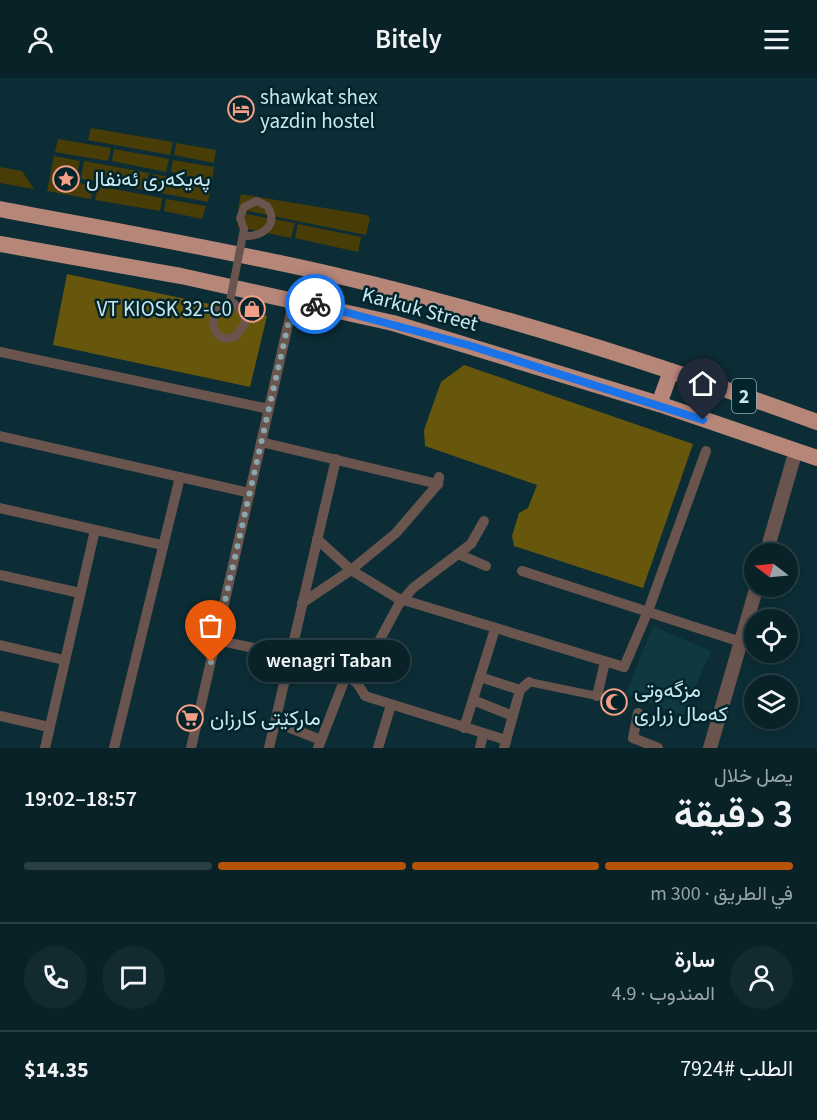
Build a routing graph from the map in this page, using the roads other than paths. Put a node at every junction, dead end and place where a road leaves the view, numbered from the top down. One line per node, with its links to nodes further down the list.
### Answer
1 (0, 209): 7 (highway, Karkuk Street / 2)
2 (246, 236): 5 (street, bridge)
3 (0, 244): 4 (highway, Karkuk Street / 2)
4 (294, 299): 8 (highway, Karkuk Street / 2); 9 (street)
5 (234, 303)
6 (0, 352): 9 (street)
7 (671, 371): 8 (highway); 10 (highway, Karkuk Street / 2)
8 (659, 404): 13 (highway, Karkuk Street / 2)
9 (269, 409): 12 (street)
10 (817, 422)
11 (0, 436): 17 (street)
12 (261, 442): 16 (street); 18 (street)
13 (796, 450): 15 (highway, Karkuk Street / 2); 23 (street)
14 (706, 451): 34 (street)
15 (817, 458)
16 (336, 459): 22 (street); 27 (street)
17 (180, 477): 18 (street); 24 (street)
18 (250, 493): 36 (street)
19 (0, 508): 21 (street)
20 (484, 521): 25 (street)
21 (95, 530): 24 (street); 30 (street)
22 (317, 539): 27 (street); 33 (street)
23 (769, 543)
24 (162, 545): 59 (street)
25 (458, 554): 26 (street); 32 (street)
26 (486, 566)
27 (351, 570): 32 (street); 33 (street)
28 (522, 571): 34 (street)
29 (0, 575): 30 (street)
30 (80, 593): 40 (street)
31 (754, 597): 37 (street)
32 (403, 600): 35 (street); 44 (street)
33 (302, 603): 39 (street)
34 (648, 610): 37 (street); 41 (street)
35 (495, 628): 41 (street); 43 (street)
36 (216, 640): 39 (street); 60 (street)
37 (741, 642): 65 (street)
38 (0, 645): 40 (street)
39 (290, 656): 42 (street); 52 (street)
40 (64, 660): 53 (street)
41 (605, 662): 46 (street)
42 (346, 676): 44 (street); 56 (street)
43 (480, 677): 45 (street); 47 (street)
44 (357, 682): 48 (street)
45 (525, 686): 46 (street); 51 (street)
46 (597, 696)
47 (473, 700): 51 (street); 54 (street)
48 (391, 705): 54 (street); 62 (street)
49 (638, 713): 64 (street)
50 (0, 716): 53 (street)
51 (513, 716): 57 (street)
52 (275, 722): 56 (street); 61 (street)
53 (49, 727): 58 (street)
54 (464, 728): 55 (street)
55 (483, 734): 57 (street); 63 (street)
56 (320, 744)
57 (505, 744)
58 (45, 748)
59 (114, 748)
60 (191, 748)
61 (269, 748)
62 (378, 748)
63 (480, 748)
64 (658, 748)
65 (710, 748)

